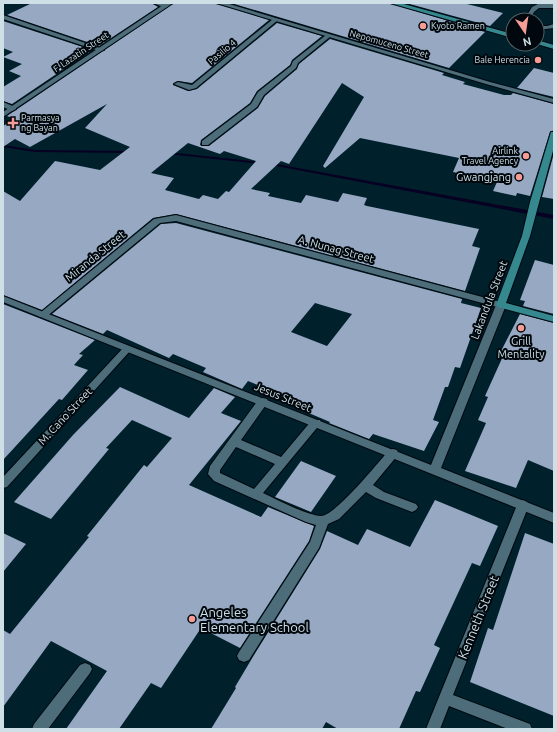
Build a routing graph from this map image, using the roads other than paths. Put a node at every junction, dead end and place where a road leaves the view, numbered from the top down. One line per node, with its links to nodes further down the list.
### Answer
1 (156, 3): 4 (street)
2 (219, 3): 8 (street, Nepomuceno Street)
3 (393, 3): 9 (main road)
4 (168, 4): 11 (street, F. Lazatin Street)
5 (554, 6): 6 (street)
6 (531, 12)
7 (3, 17): 11 (street)
8 (275, 20): 10 (street, Nepomuceno Street); 12 (street, Pasilio 4)
9 (505, 34)
10 (328, 36): 13 (street, Nepomuceno Street); 18 (street)
11 (101, 50): 15 (street, F. Lazatin Street)
12 (178, 84)
13 (554, 101)
14 (3, 104): 15 (street)
15 (12, 108): 16 (street, F. Lazatin Street)
16 (3, 115)
17 (554, 134): 21 (main road, Lakandula Street)
18 (206, 144)
19 (164, 219): 21 (street, A. Nunag Street); 22 (street, Miranda Street)
20 (3, 299): 22 (street, Jesus Street)
21 (501, 305): 23 (main road); 30 (street, Lakandula Street)
22 (43, 315): 24 (street, Jesus Street)
23 (554, 319)
24 (127, 349): 25 (street, Jesus Street); 31 (street, M. Cano Street)
25 (263, 402): 26 (street, Jesus Street); 27 (street)
26 (316, 423): 28 (street, Jesus Street); 29 (street)
27 (234, 441): 29 (street); 33 (street)
28 (393, 453): 30 (street, Jesus Street); 32 (street)
29 (282, 462): 33 (street)
30 (434, 469): 34 (street, Jesus Street)
31 (3, 484)
32 (365, 486): 35 (street); 37 (street)
33 (255, 495): 37 (street)
34 (522, 506): 36 (street, Jesus Street); 40 (street, Kenneth Street)
35 (412, 507)
36 (554, 518)
37 (323, 521): 38 (street)
38 (244, 656)
39 (85, 669): 41 (street)
40 (445, 698): 42 (street, Kenneth Street); 43 (street)
41 (39, 729)
42 (433, 729)
43 (525, 729)

